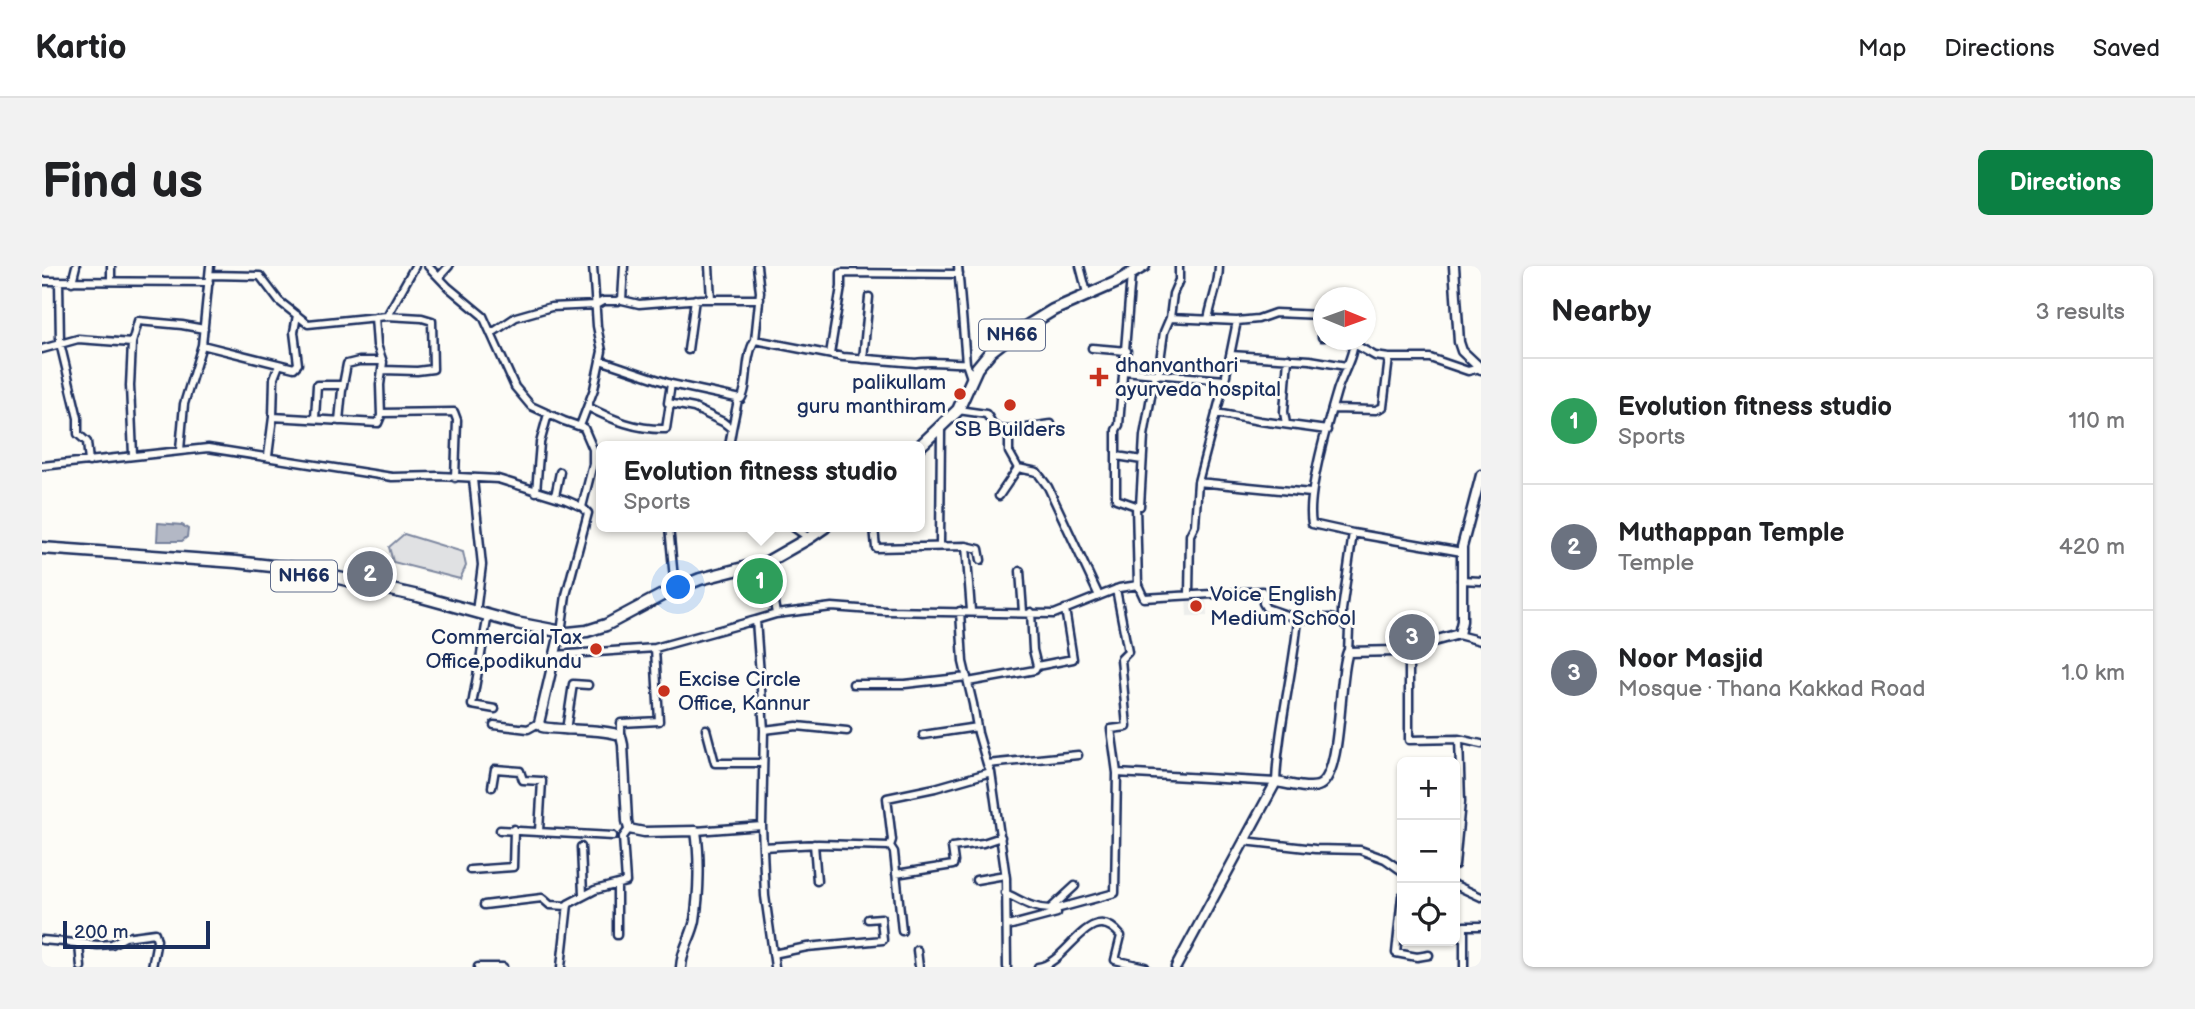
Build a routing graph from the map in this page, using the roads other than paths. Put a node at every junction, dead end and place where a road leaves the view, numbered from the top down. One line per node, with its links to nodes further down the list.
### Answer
1 (76, 266): 23 (street)
2 (111, 266): 21 (street)
3 (210, 266): 19 (street)
4 (415, 266): 33 (street)
5 (428, 266): 18 (street)
6 (449, 266): 18 (street)
7 (593, 266): 30 (street)
8 (624, 266): 26 (street)
9 (709, 266): 28 (street)
10 (757, 266): 29 (street)
11 (1080, 266): 24 (street)
12 (1178, 266): 35 (street)
13 (1219, 266): 36 (street)
14 (1454, 266): 60 (main road)
15 (1137, 269): 24 (highway, NH66); 49 (street)
16 (840, 270): 17 (street); 50 (street)
17 (959, 270): 57 (street)
18 (439, 277): 39 (street)
19 (209, 278): 21 (street); 32 (street); 38 (street)
20 (42, 281): 22 (street)
21 (111, 281): 23 (street)
22 (58, 282): 23 (street); 41 (street)
23 (72, 282)
24 (1087, 293): 64 (highway, NH66)
25 (869, 297): 54 (street)
26 (622, 299): 27 (street); 30 (street)
27 (695, 299): 28 (street); 46 (street)
28 (711, 299): 29 (street)
29 (760, 299): 40 (street)
30 (596, 305): 39 (street); 55 (street)
31 (1313, 314): 37 (street)
32 (297, 315): 34 (street); 58 (street)
33 (387, 316): 34 (street); 61 (street)
34 (375, 317): 56 (street)
35 (1170, 318): 36 (street); 63 (street)
36 (1208, 320): 37 (street)
37 (1237, 321): 51 (street)
38 (204, 329): 42 (street); 43 (street)
39 (492, 333): 75 (street)
40 (755, 340): 50 (street); 68 (street)
41 (60, 343): 42 (street); 45 (street); 93 (street)
42 (132, 343): 89 (street)
43 (202, 345): 58 (street); 88 (street)
44 (1092, 348): 49 (street)
45 (42, 349)
46 (688, 350)
47 (1351, 350): 59 (street)
48 (1367, 350): 53 (street)
49 (1126, 351): 62 (street)
50 (830, 354): 54 (street)
51 (1230, 355): 52 (street); 65 (street)
52 (1287, 358): 59 (street); 80 (street)
53 (1389, 358): 60 (street); 71 (street)
54 (863, 359): 57 (street)
55 (600, 360): 66 (street); 70 (street)
56 (382, 361): 61 (street); 67 (street)
57 (966, 363): 64 (street)
58 (279, 365): 76 (street)
59 (1346, 366): 71 (street)
60 (1481, 368)
61 (383, 370): 73 (street)
62 (1124, 372): 63 (street); 91 (street)
63 (1156, 374): 65 (street); 92 (street)
64 (972, 380): 72 (highway, NH66)
65 (1224, 380): 74 (street)
66 (671, 384): 68 (street); 69 (street)
67 (343, 385): 77 (street); 78 (street)
68 (738, 400): 83 (street)
69 (670, 403): 70 (street); 83 (street)
70 (588, 407): 81 (street)
71 (1333, 408): 84 (street)
72 (958, 410): 82 (highway, NH66); 85 (street)
73 (381, 413): 78 (street); 98 (street)
74 (1216, 413): 80 (street); 100 (street)
75 (548, 414): 81 (street); 101 (street)
76 (273, 417): 77 (street); 90 (street)
77 (315, 418): 78 (street)
78 (340, 421)
79 (1051, 424): 85 (street)
80 (1286, 424): 84 (street)
81 (580, 426): 106 (street)
82 (941, 428): 87 (highway, NH66); 113 (street)
83 (732, 429): 86 (street)
84 (1327, 430): 102 (street)
85 (1009, 432): 95 (street)
86 (730, 441)
87 (925, 442)
88 (180, 450): 89 (street); 90 (street)
89 (133, 455): 93 (street)
90 (268, 456): 98 (street)
91 (1117, 456): 92 (street); 105 (street)
92 (1142, 460): 105 (street)
93 (89, 462): 94 (street)
94 (42, 466)
95 (1018, 468): 104 (street); 126 (street)
96 (560, 472): 103 (street)
97 (1481, 475): 116 (main road)
98 (455, 478): 99 (street)
99 (472, 480): 101 (street); 130 (street)
100 (1198, 481): 102 (street); 125 (street)
101 (536, 492): 103 (street)
102 (1311, 493): 111 (street)
103 (555, 496): 106 (street)
104 (999, 496)
105 (1136, 506): 122 (street)
106 (582, 507): 137 (street)
107 (670, 532): 123 (street)
108 (800, 532): 112 (street)
109 (818, 532): 112 (highway, NH66)
110 (874, 532): 113 (street)
111 (1353, 533): 116 (street); 136 (street)
112 (809, 538): 118 (highway, NH66)
113 (940, 545): 114 (street)
114 (966, 546): 117 (street); 129 (street)
115 (42, 550): 130 (highway, NH66); 134 (highway, NH66)
116 (1462, 552): 120 (main road)
117 (981, 560)
118 (767, 562): 123 (highway, NH66); 132 (street)
119 (1020, 571): 131 (street)
120 (1461, 580): 121 (street); 138 (main road)
121 (1481, 581)
122 (1138, 585): 124 (street); 125 (street)
123 (676, 589): 137 (highway, NH66)
124 (1116, 589): 126 (street); 164 (street)
125 (1189, 595): 133 (street)
126 (1099, 596): 127 (street)
127 (1065, 610): 131 (street); 144 (street)
128 (960, 611): 129 (street); 132 (street); 145 (street)
129 (971, 611): 131 (street)
130 (476, 612): 137 (highway, NH66)
131 (1027, 612): 144 (street)
132 (776, 614): 135 (street)
133 (1298, 619): 136 (street); 165 (street)
134 (487, 620): 137 (highway, NH66); 148 (street)
135 (756, 620): 140 (street); 154 (street)
136 (1342, 622): 142 (street)
137 (560, 635): 143 (main road)
138 (1458, 635): 139 (street); 141 (main road)
139 (1481, 641)
140 (655, 648): 143 (street); 157 (street)
141 (1409, 649): 142 (main road); 158 (street)
142 (1348, 652): 165 (main road)
143 (555, 655): 149 (main road)
144 (1037, 666): 145 (street)
145 (967, 680): 146 (street); 151 (street)
146 (853, 684)
147 (588, 685): 153 (street)
148 (495, 709)
149 (539, 723): 150 (street); 153 (main road)
150 (494, 725)
151 (977, 727): 156 (street); 162 (street)
152 (706, 729): 161 (street)
153 (566, 730): 157 (main road)
154 (764, 730): 155 (street); 161 (street)
155 (847, 730)
156 (923, 735)
157 (621, 736): 169 (main road)
158 (1459, 739): 159 (street); 167 (street)
159 (1481, 744)
160 (1078, 755): 162 (street)
161 (763, 763): 168 (street)
162 (987, 764): 163 (street)
163 (992, 772): 175 (street); 178 (street)
164 (1117, 774): 165 (street); 196 (street)
165 (1276, 782): 176 (main road)
166 (492, 788): 172 (street)
167 (1459, 820)
168 (762, 827): 173 (street); 180 (street)
169 (629, 829): 173 (main road); 187 (street)
170 (500, 830): 171 (street)
171 (514, 830): 172 (street); 182 (street)
172 (539, 831): 174 (street)
173 (696, 831): 211 (main road)
174 (612, 836)
175 (1001, 837): 183 (street); 184 (street)
176 (1244, 841): 181 (street); 217 (main road)
177 (814, 844): 178 (street); 180 (street); 186 (street)
178 (890, 846): 183 (street)
179 (581, 847): 191 (street)
180 (764, 847): 204 (street)
181 (1397, 867)
182 (470, 870)
183 (896, 874): 198 (street)
184 (1005, 875): 185 (street); 190 (street)
185 (976, 880)
186 (817, 881)
187 (617, 885): 191 (street); 199 (street)
188 (1075, 886): 190 (street)
189 (1460, 887): 192 (street)
190 (1005, 893): 196 (street)
191 (583, 895): 194 (street)
192 (1481, 897)
193 (484, 905): 194 (street)
194 (568, 906): 210 (street)
195 (868, 919): 204 (street)
196 (1008, 926): 214 (street)
197 (1481, 926): 218 (street)
198 (902, 931)
199 (617, 935)
200 (42, 940): 201 (street)
201 (79, 944): 206 (street); 207 (street)
202 (1397, 944): 205 (street)
203 (918, 950): 213 (street)
204 (773, 954): 212 (street)
205 (1429, 955)
206 (80, 967)
207 (152, 967)
208 (478, 967): 209 (street)
209 (503, 967)
210 (562, 967)
211 (681, 967)
212 (775, 967)
213 (919, 967)
214 (1007, 967)
215 (1038, 967): 216 (street)
216 (1145, 967)
217 (1176, 967)
218 (1464, 967)

